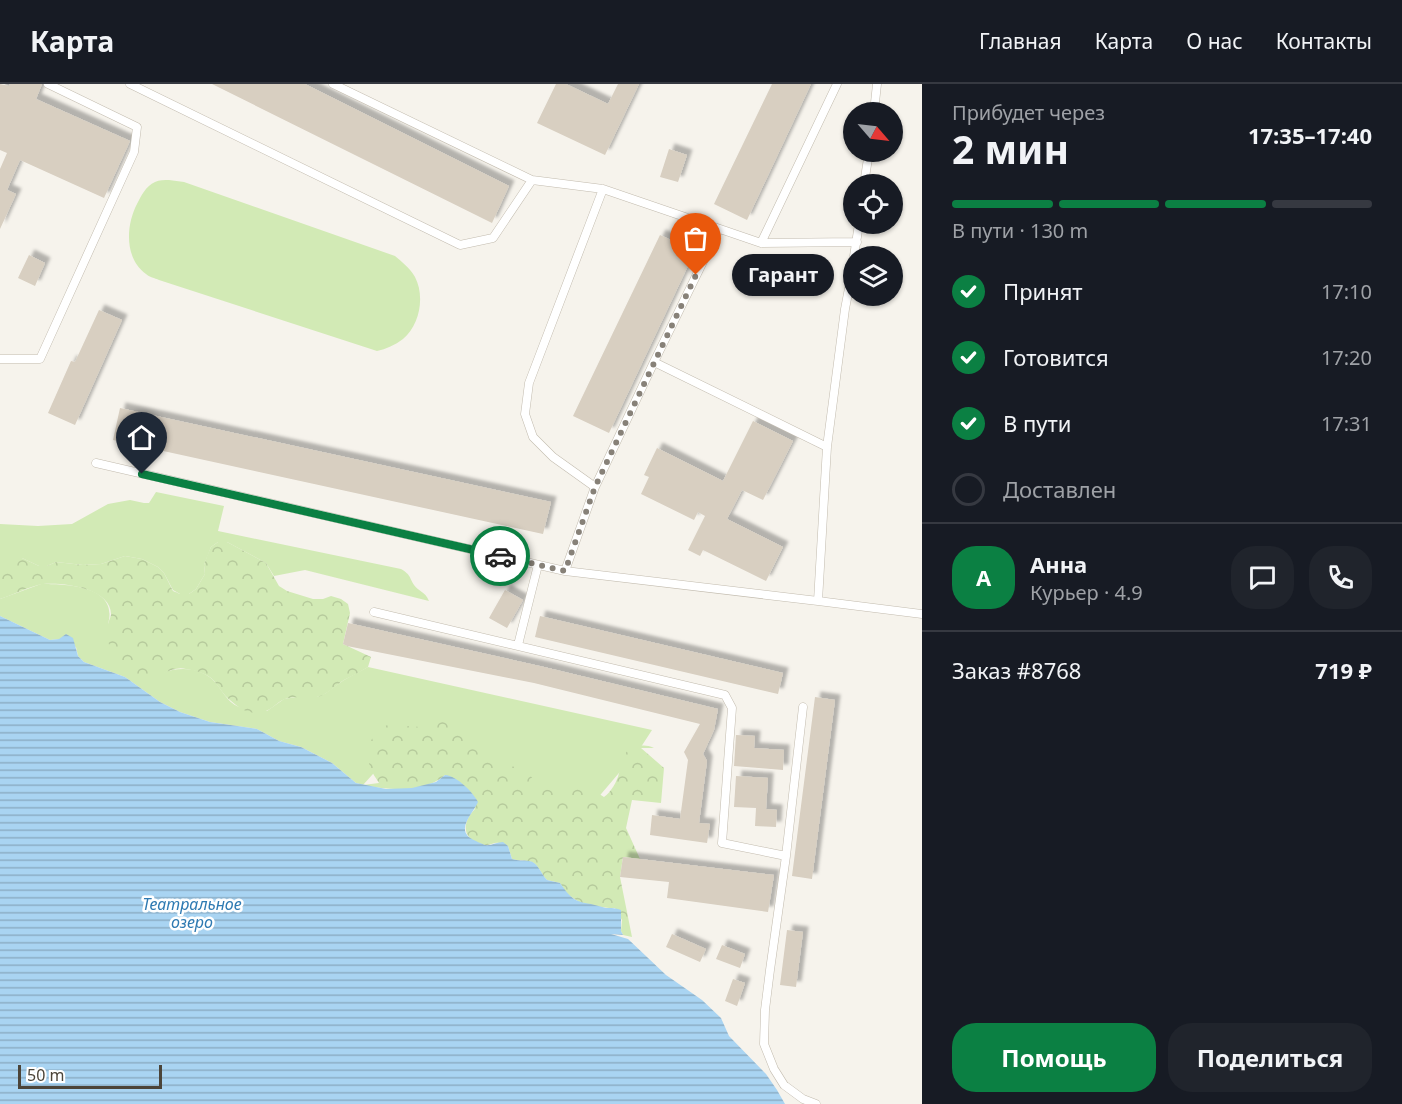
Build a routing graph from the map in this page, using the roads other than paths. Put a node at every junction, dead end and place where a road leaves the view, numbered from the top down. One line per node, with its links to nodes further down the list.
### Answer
1 (48, 84): 15 (lane)
2 (130, 84): 7 (lane)
3 (333, 84): 7 (lane)
4 (837, 84): 12 (lane)
5 (878, 84): 6 (lane)
6 (875, 102)
7 (532, 180): 8 (lane)
8 (603, 189): 9 (lane); 19 (lane)
9 (719, 229): 12 (lane); 16 (lane)
10 (858, 234): 11 (lane)
11 (857, 242): 12 (lane); 13 (lane)
12 (761, 243)
13 (856, 246)
14 (846, 306): 17 (lane)
15 (0, 359)
16 (654, 362): 17 (lane); 19 (lane)
17 (828, 447): 22 (lane)
18 (96, 463): 20 (lane)
19 (595, 487): 21 (lane)
20 (538, 565): 21 (lane); 25 (lane)
21 (565, 571): 22 (lane)
22 (818, 601): 24 (lane)
23 (374, 612): 25 (lane)
24 (922, 614)
25 (518, 645): 27 (lane)
26 (803, 707): 27 (lane)
27 (786, 856): 28 (lane)
28 (816, 1104)

